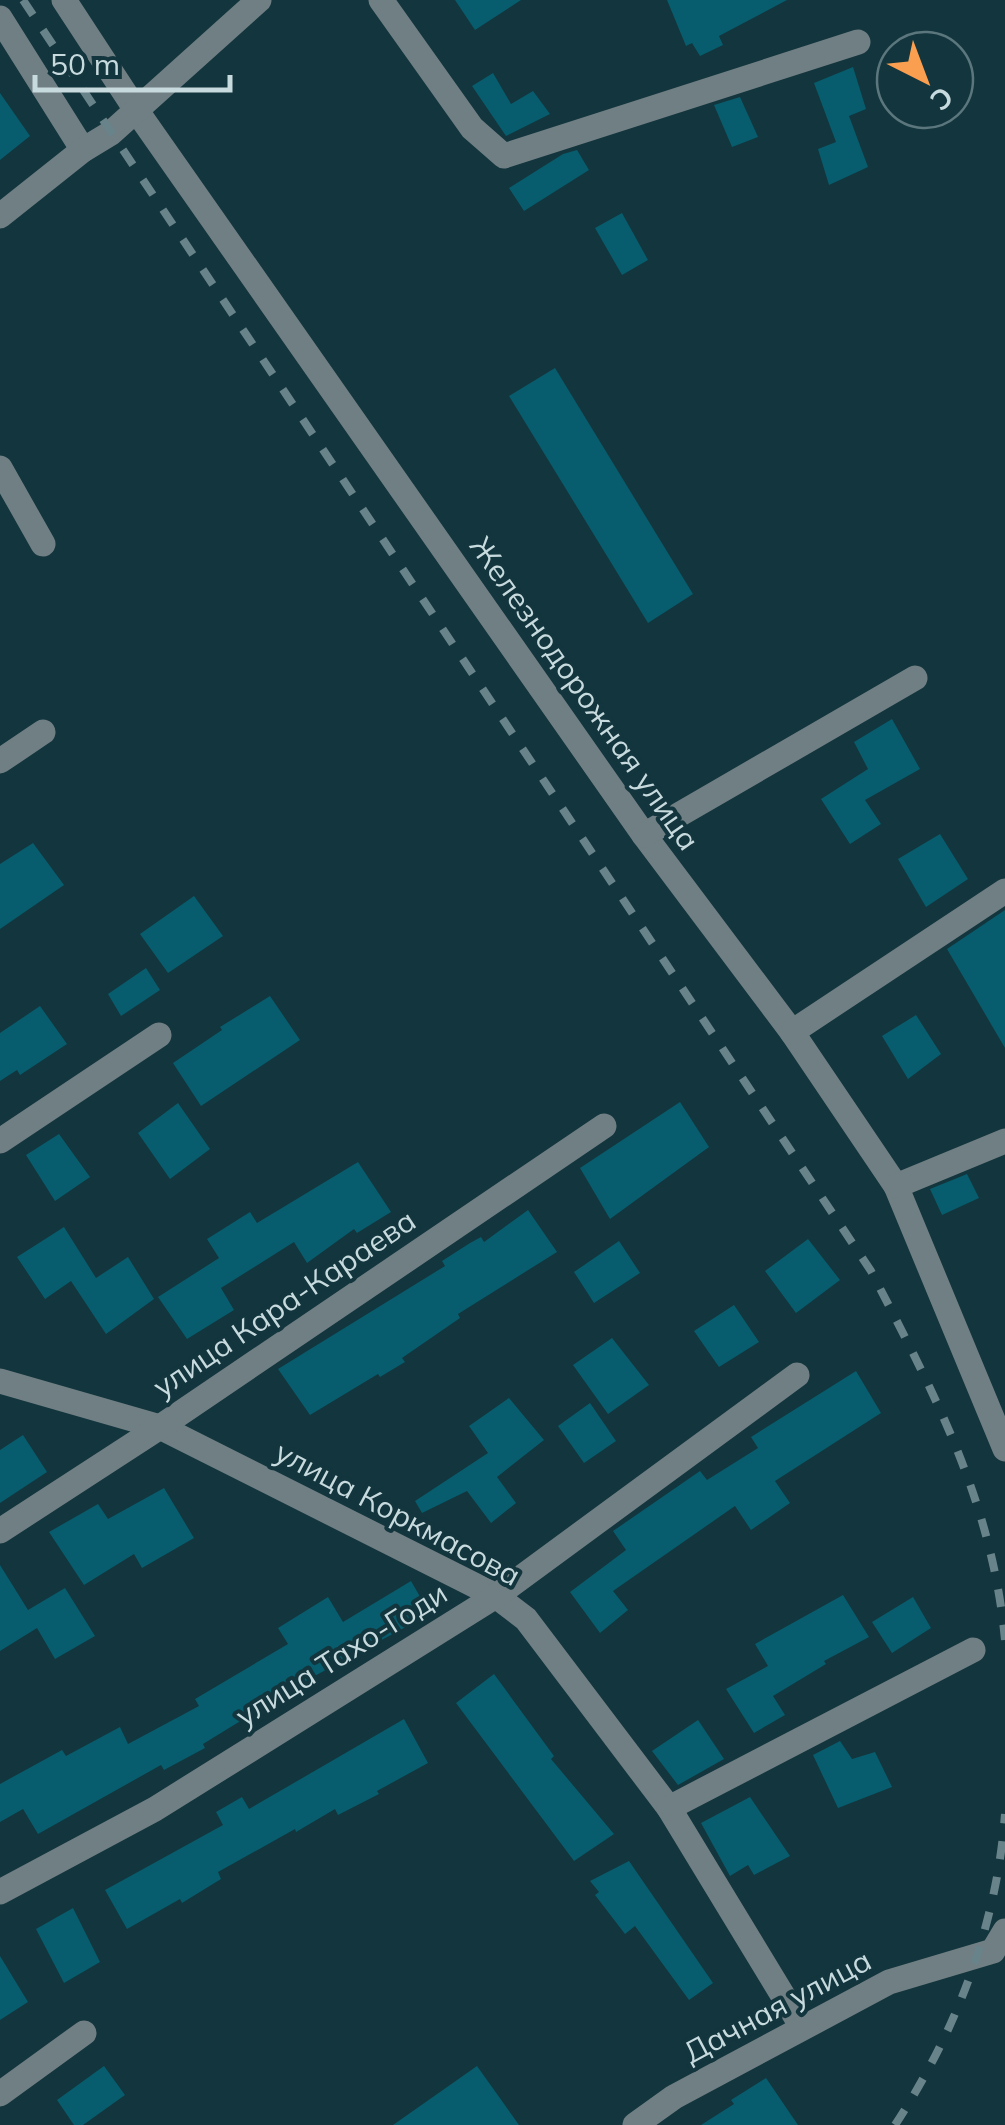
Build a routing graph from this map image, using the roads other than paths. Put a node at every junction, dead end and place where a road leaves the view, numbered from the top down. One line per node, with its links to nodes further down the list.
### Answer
1 (64, 0): 6 (street, Железнодорожная улица)
2 (260, 0): 6 (street)
3 (381, 0): 5 (street)
4 (0, 18): 7 (street)
5 (858, 42)
6 (136, 110): 7 (street); 14 (street, Железнодорожная улица)
7 (83, 150): 8 (street)
8 (0, 216)
9 (0, 468): 10 (street)
10 (43, 544)
11 (914, 678): 14 (street)
12 (43, 732): 13 (street)
13 (0, 761)
14 (644, 835): 16 (street, Железнодорожная улица)
15 (1005, 891): 16 (street)
16 (792, 1032): 21 (street, Железнодорожная улица)
17 (158, 1035): 20 (street)
18 (604, 1126): 24 (street, улица Кара-Караева)
19 (1005, 1141): 21 (street)
20 (0, 1142)
21 (896, 1186): 25 (street, Железнодорожная улица)
22 (798, 1374): 27 (street, улица Тахо-Годи)
23 (0, 1381): 24 (street, улица Коркмасова)
24 (160, 1427): 26 (street, улица Кара-Караева); 27 (street, улица Коркмасова)
25 (1005, 1450)
26 (0, 1531)
27 (496, 1596): 29 (street, улица Коркмасова); 30 (street, улица Тахо-Годи)
28 (973, 1650): 29 (street)
29 (669, 1808): 32 (street, улица Коркмасова)
30 (0, 1892)
31 (1001, 1949): 32 (street, Дачная улица)
32 (802, 2027): 35 (street, Дачная улица)
33 (84, 2032): 34 (street)
34 (0, 2094)
35 (635, 2125)

